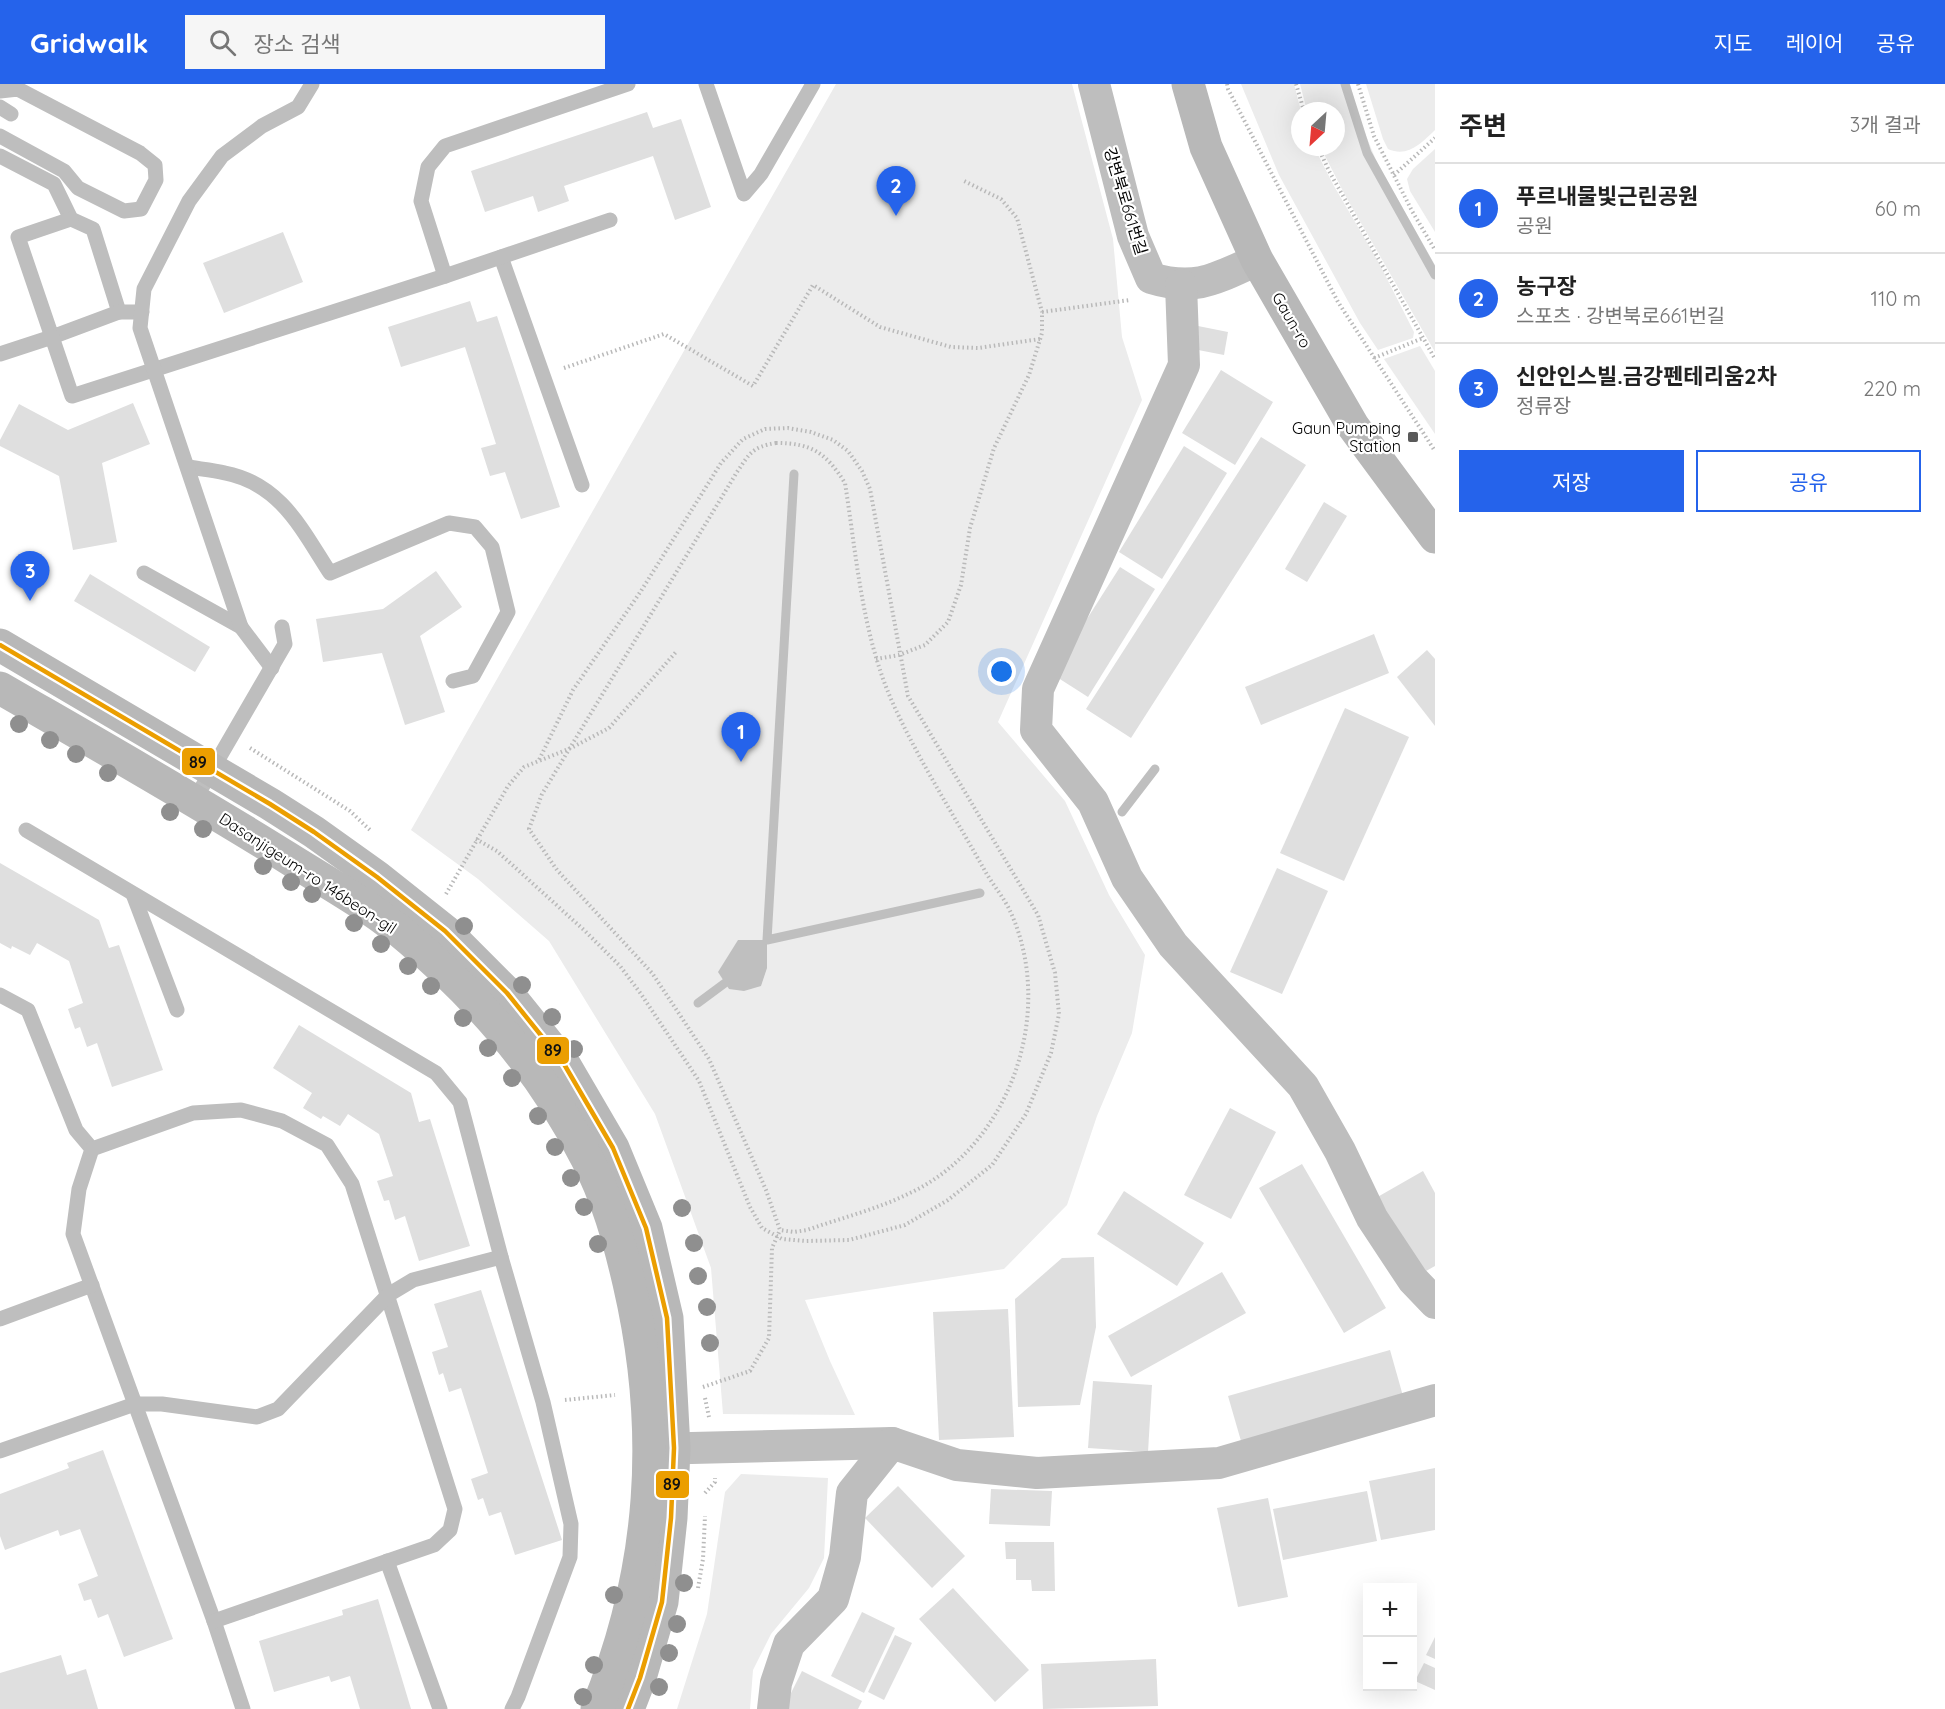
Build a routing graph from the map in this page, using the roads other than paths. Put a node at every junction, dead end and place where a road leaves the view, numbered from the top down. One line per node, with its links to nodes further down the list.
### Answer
1 (312, 84): 17 (lane)
2 (628, 84): 14 (lane)
3 (706, 84): 4 (lane)
4 (813, 84)
5 (1094, 84): 15 (street, 강변북로661번길)
6 (1188, 84): 13 (street, Gaun-ro)
7 (0, 91): 8 (lane)
8 (0, 136)
9 (0, 156): 10 (lane)
10 (71, 219): 16 (lane); 18 (lane)
11 (610, 220): 12 (lane)
12 (501, 257): 14 (lane); 22 (lane)
13 (1257, 260): 15 (street, 강변북로661번길); 23 (street, Gaun-ro)
14 (445, 276): 20 (lane)
15 (1181, 285): 41 (street)
16 (119, 312): 17 (lane); 18 (lane)
17 (142, 312): 20 (lane)
18 (52, 337): 19 (lane); 20 (lane)
19 (0, 354)
20 (154, 370): 21 (lane)
21 (188, 468): 25 (lane); 29 (lane)
22 (582, 485)
23 (1435, 537)
24 (144, 573): 25 (lane)
25 (240, 627): 28 (lane)
26 (282, 627): 28 (lane)
27 (0, 645): 31 (street, Dasanjigeum-ro 146beon-gil)
28 (272, 668): 31 (lane)
29 (453, 681)
30 (0, 688): 32 (street, Dasanjigeum-ro 146beon-gil)
31 (213, 769): 32 (lane); 46 (street, Dasanjigeum-ro 146beon-gil)
32 (195, 801): 46 (street, Dasanjigeum-ro 146beon-gil)
33 (26, 830): 34 (lane)
34 (133, 894): 36 (lane); 38 (lane)
35 (0, 995): 37 (lane)
36 (177, 1010)
37 (92, 1149): 39 (lane); 40 (lane)
38 (501, 1257): 40 (lane); 52 (lane)
39 (92, 1285): 42 (lane); 44 (lane)
40 (388, 1295): 44 (lane); 48 (lane)
41 (1435, 1303)
42 (0, 1319)
43 (1435, 1400): 45 (street)
44 (135, 1404): 47 (lane); 49 (lane)
45 (892, 1443): 46 (street); 55 (street)
46 (662, 1448): 53 (street, Dasanjigeum-ro 146beon-gil); 54 (street, Dasanjigeum-ro 146beon-gil)
47 (1, 1449)
48 (387, 1561): 49 (lane); 51 (lane)
49 (214, 1621): 50 (lane)
50 (243, 1709)
51 (440, 1709)
52 (512, 1709)
53 (597, 1709)
54 (628, 1709)
55 (772, 1709)

